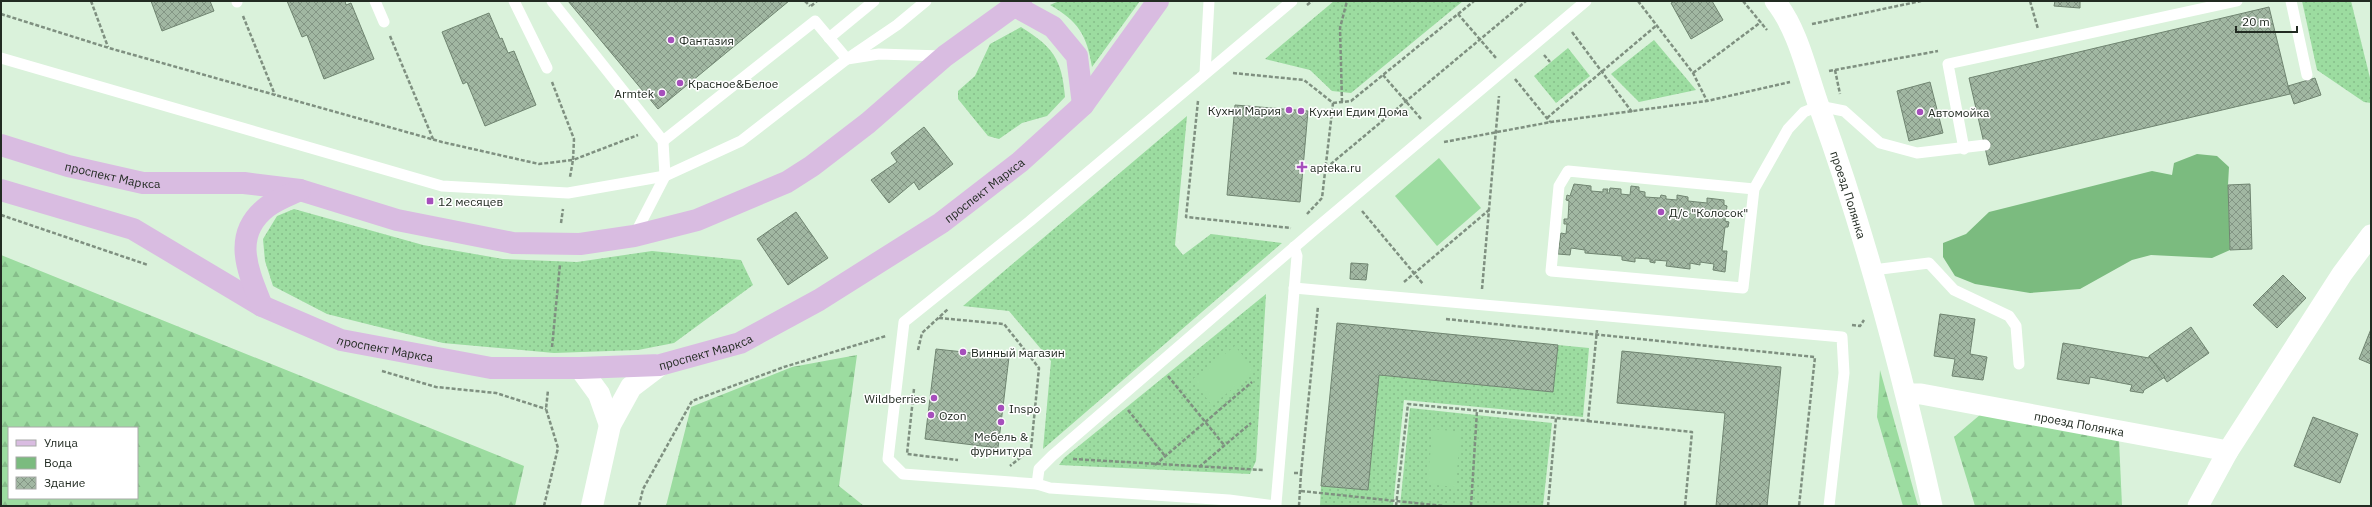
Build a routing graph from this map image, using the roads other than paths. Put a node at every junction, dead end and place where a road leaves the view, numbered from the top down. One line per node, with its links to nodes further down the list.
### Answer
1 (375, 1): 14 (lane)
2 (514, 1): 19 (lane)
3 (552, 1): 24 (lane)
4 (874, 1): 15 (lane)
5 (926, 1): 18 (lane)
6 (1158, 1): 22 (main road, проспект Маркса)
7 (1209, 1): 20 (lane)
8 (1292, 1): 20 (lane)
9 (1586, 1): 34 (lane)
10 (1774, 1): 23 (street, проезд Полянка)
11 (2237, 1): 27 (lane)
12 (2291, 1): 21 (lane)
13 (1017, 3): 16 (main road, проспект Маркса); 22 (main road, проспект Маркса)
14 (384, 22)
15 (829, 38): 18 (lane); 24 (lane)
16 (945, 56): 18 (lane); 33 (main road, проспект Маркса)
17 (1, 58): 28 (lane)
18 (847, 59): 28 (lane)
19 (547, 68)
20 (1205, 73): 44 (lane)
21 (2307, 75)
22 (1084, 105): 39 (main road, проспект Маркса)
23 (1811, 109): 27 (lane); 29 (lane); 35 (street, проезд Полянка)
24 (663, 141): 28 (lane)
25 (1985, 145): 27 (lane)
26 (1, 146): 31 (main road, проспект Маркса)
27 (1964, 149)
28 (665, 176): 33 (lane)
29 (1754, 189): 29 (lane)
30 (1, 190): 37 (main road, проспект Маркса)
31 (300, 190): 33 (main road, проспект Маркса); 37 (main road)
32 (2371, 235): 43 (street)
33 (634, 236)
34 (1294, 247): 36 (lane); 44 (lane)
35 (1873, 270): 38 (lane); 41 (street, проезд Полянка)
36 (1294, 288): 46 (lane); 48 (lane)
37 (262, 306): 40 (main road, проспект Маркса)
38 (2019, 364)
39 (660, 365): 40 (main road, проспект Маркса); 42 (street)
40 (580, 368): 42 (street)
41 (1907, 394): 43 (street, проезд Полянка); 49 (street, проезд Полянка)
42 (610, 425): 47 (street)
43 (2228, 451): 50 (street)
44 (1036, 484): 45 (lane)
45 (1229, 503): 46 (lane)
46 (1276, 505)
47 (592, 506)
48 (1829, 506)
49 (1932, 506)
50 (2198, 506)

